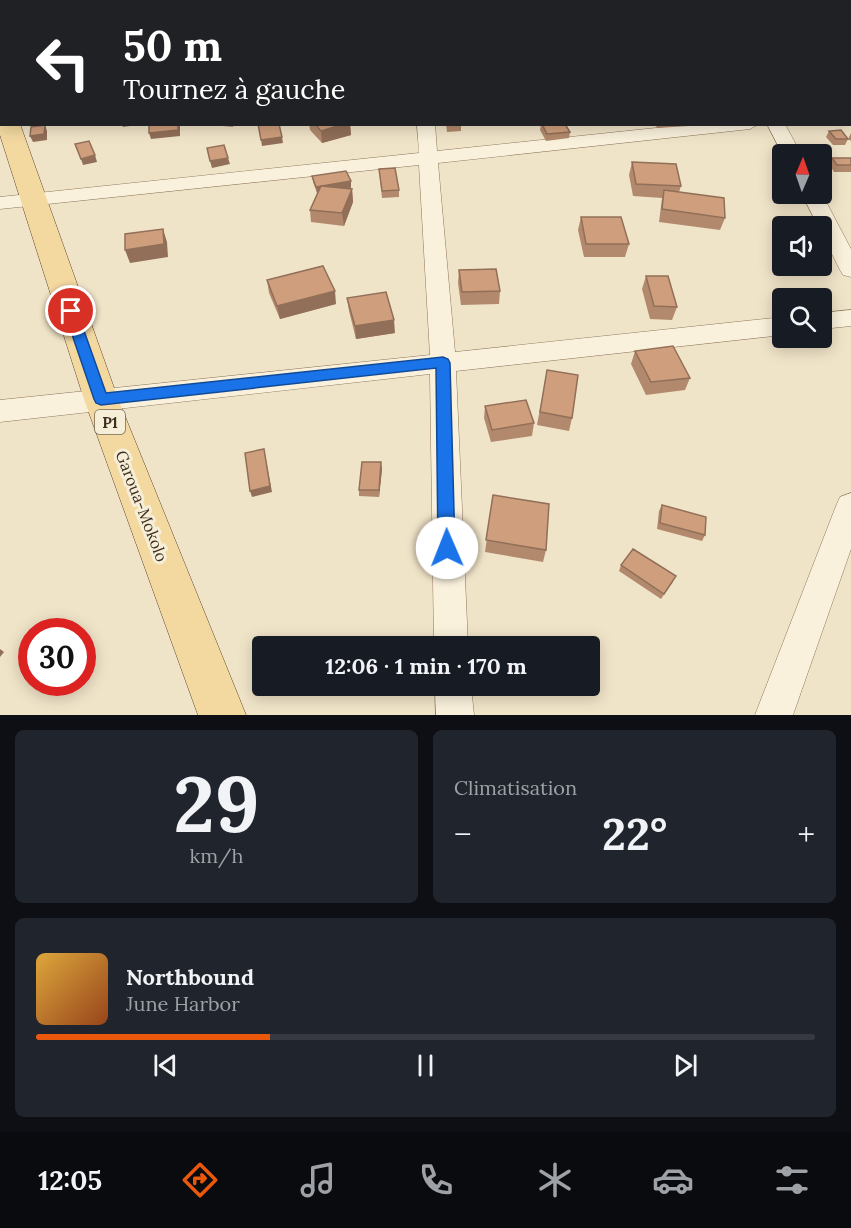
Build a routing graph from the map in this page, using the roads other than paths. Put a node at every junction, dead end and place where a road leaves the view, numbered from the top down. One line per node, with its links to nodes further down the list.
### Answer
1 (8, 126): 7 (main road, Garoua-Mokolo / P1)
2 (426, 126): 6 (street)
3 (732, 126): 6 (street)
4 (777, 126): 5 (street)
5 (787, 144)
6 (427, 159): 7 (street); 13 (street)
7 (16, 202): 14 (main road, Garoua-Mokolo / P1)
8 (817, 204): 9 (street)
9 (851, 270)
10 (851, 318): 11 (street)
11 (832, 320)
12 (772, 327): 13 (street)
13 (443, 363): 14 (street); 17 (street)
14 (101, 399): 15 (street); 19 (main road, Garoua-Mokolo / P1)
15 (0, 411)
16 (851, 506): 21 (street)
17 (451, 636)
18 (453, 696): 20 (street)
19 (222, 715)
20 (454, 715)
21 (774, 715)

